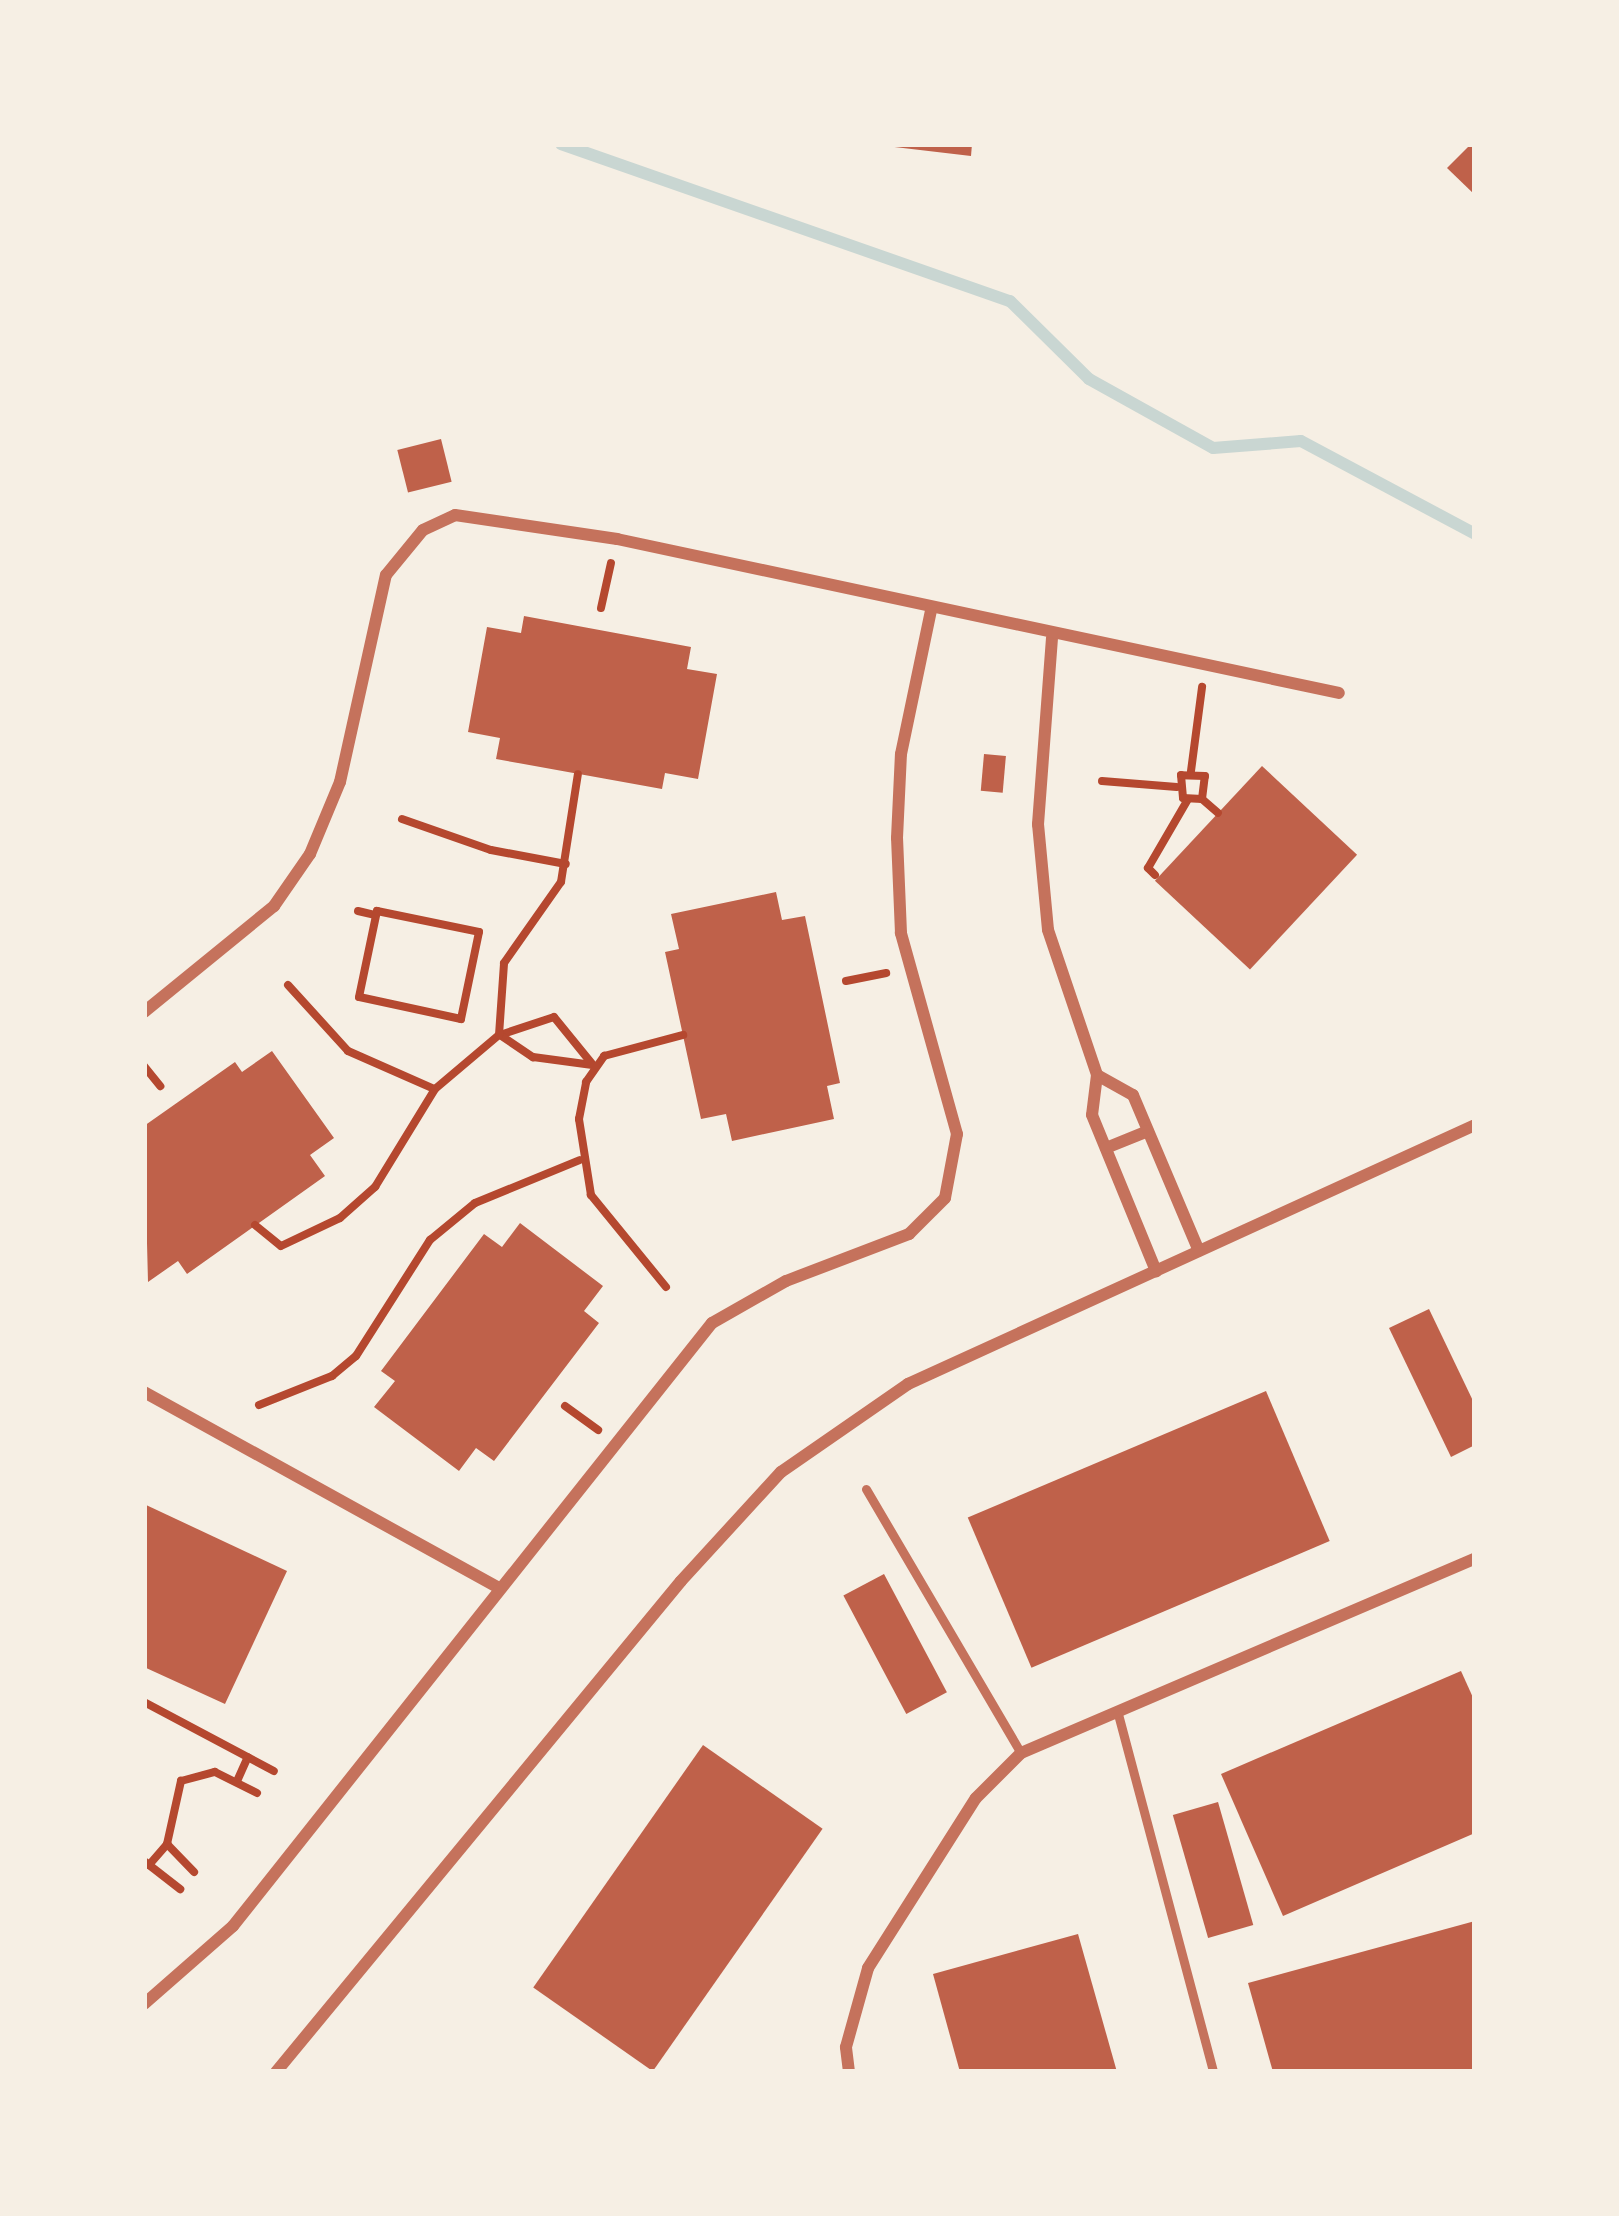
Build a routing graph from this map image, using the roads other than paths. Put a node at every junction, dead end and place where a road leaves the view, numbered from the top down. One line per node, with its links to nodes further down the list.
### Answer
1 (932, 610): 2 (street); 4 (street); 14 (street)
2 (1052, 638): 3 (street); 5 (street)
3 (1339, 693)
4 (144, 1012)
5 (1097, 1075): 7 (street); 8 (street)
6 (1475, 1125): 9 (street)
7 (1148, 1131): 8 (street); 9 (street)
8 (1106, 1148): 10 (street)
9 (1199, 1251): 10 (street)
10 (1156, 1271): 18 (street)
11 (144, 1393): 14 (street)
12 (866, 1489): 16 (lane)
13 (1475, 1558): 15 (street)
14 (497, 1586): 17 (street)
15 (1118, 1714): 16 (street); 20 (lane)
16 (1021, 1753): 19 (street)
17 (144, 2004)
18 (275, 2072)
19 (849, 2072)
20 (1213, 2072)

